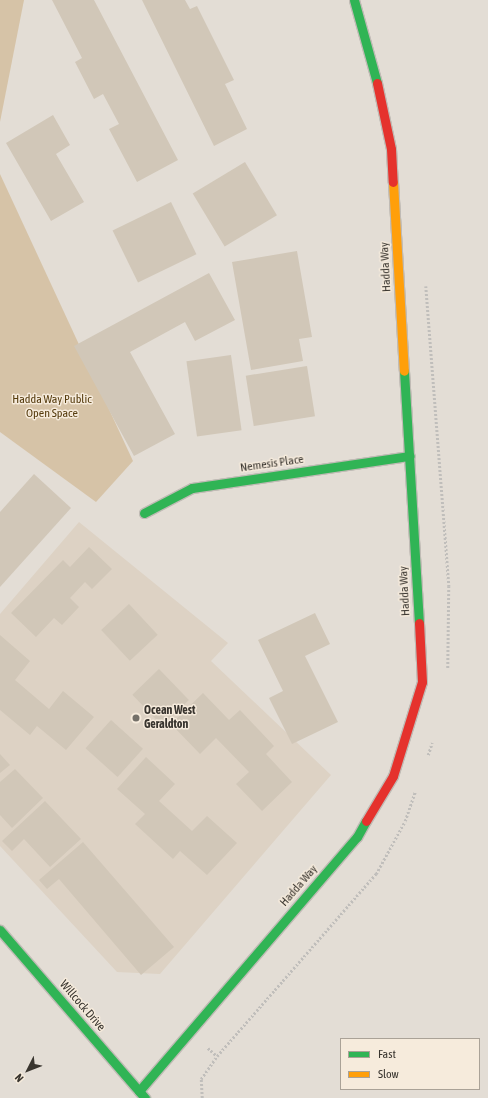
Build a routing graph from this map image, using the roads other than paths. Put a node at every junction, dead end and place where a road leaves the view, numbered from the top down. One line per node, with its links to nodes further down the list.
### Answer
1 (354, 0): 2 (street, Hadda Way)
2 (410, 456): 3 (street, Nemesis Place); 5 (street, Hadda Way)
3 (144, 513)
4 (0, 930): 5 (street, Willcock Drive)
5 (139, 1091): 6 (street, Willcock Drive)
6 (145, 1098)

